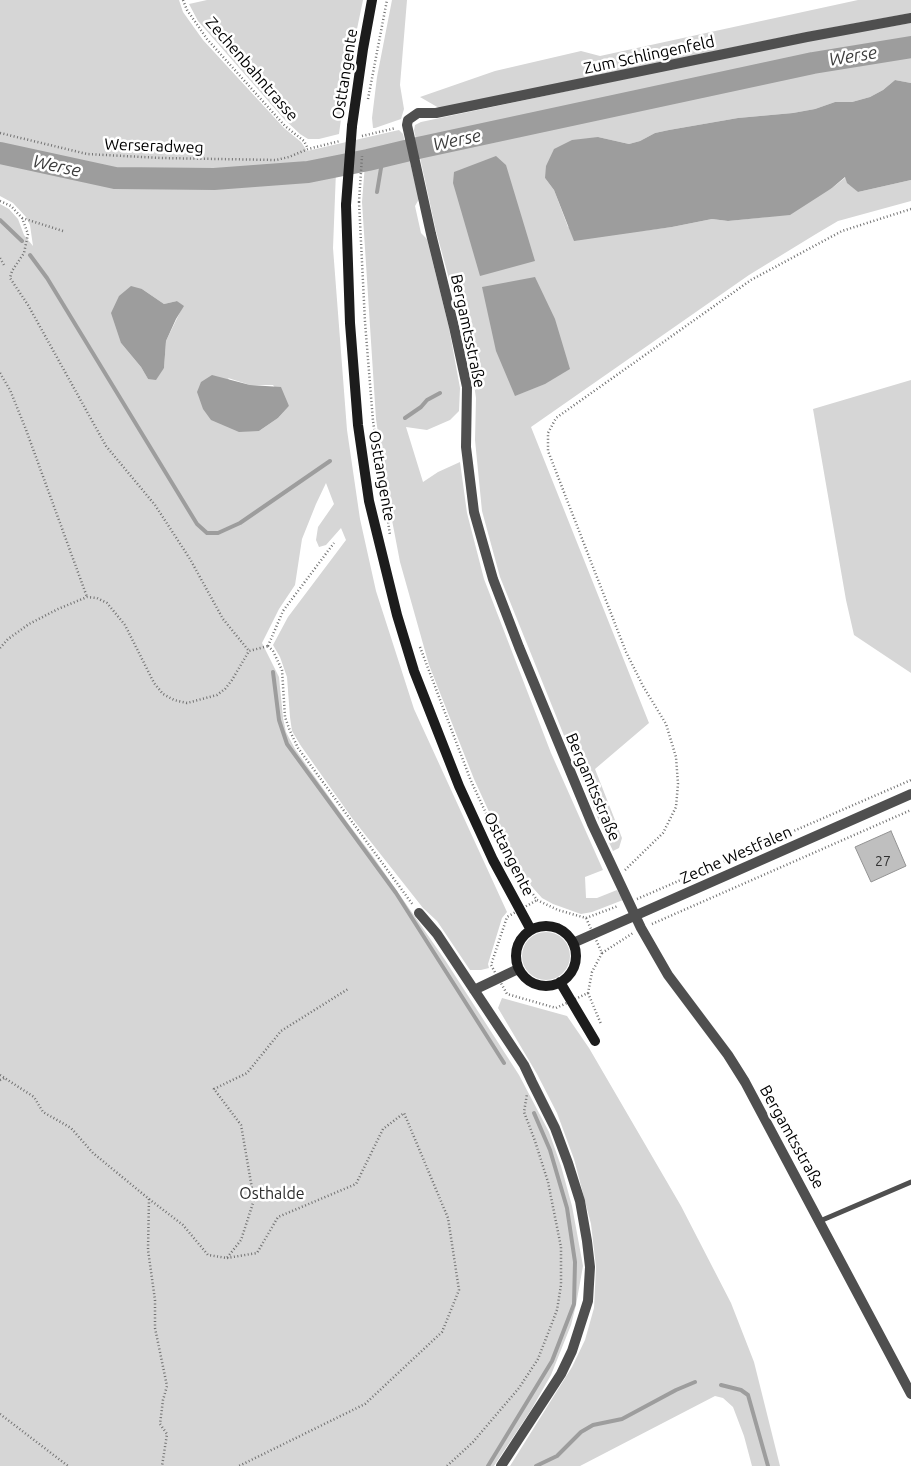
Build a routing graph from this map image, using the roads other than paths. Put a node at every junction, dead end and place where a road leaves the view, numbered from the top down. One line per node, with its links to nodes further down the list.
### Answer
1 (372, 0): 7 (street, Osttangente, bridge)
2 (911, 18): 3 (street, Zum Schlingenfeld)
3 (409, 132): 6 (street, Bergamtsstraße)
4 (911, 794): 6 (street, Zeche Westfalen)
5 (419, 913): 11 (street)
6 (635, 916): 8 (street, Zeche Westfalen); 14 (street, Bergamtsstraße)
7 (531, 930): 8 (street); 9 (street)
8 (573, 943): 10 (street)
9 (518, 969): 10 (street); 11 (street)
10 (560, 982): 12 (street)
11 (474, 990): 16 (street)
12 (595, 1041)
13 (911, 1182): 14 (lane)
14 (820, 1221): 15 (street, Bergamtsstraße)
15 (911, 1394)
16 (501, 1466)

